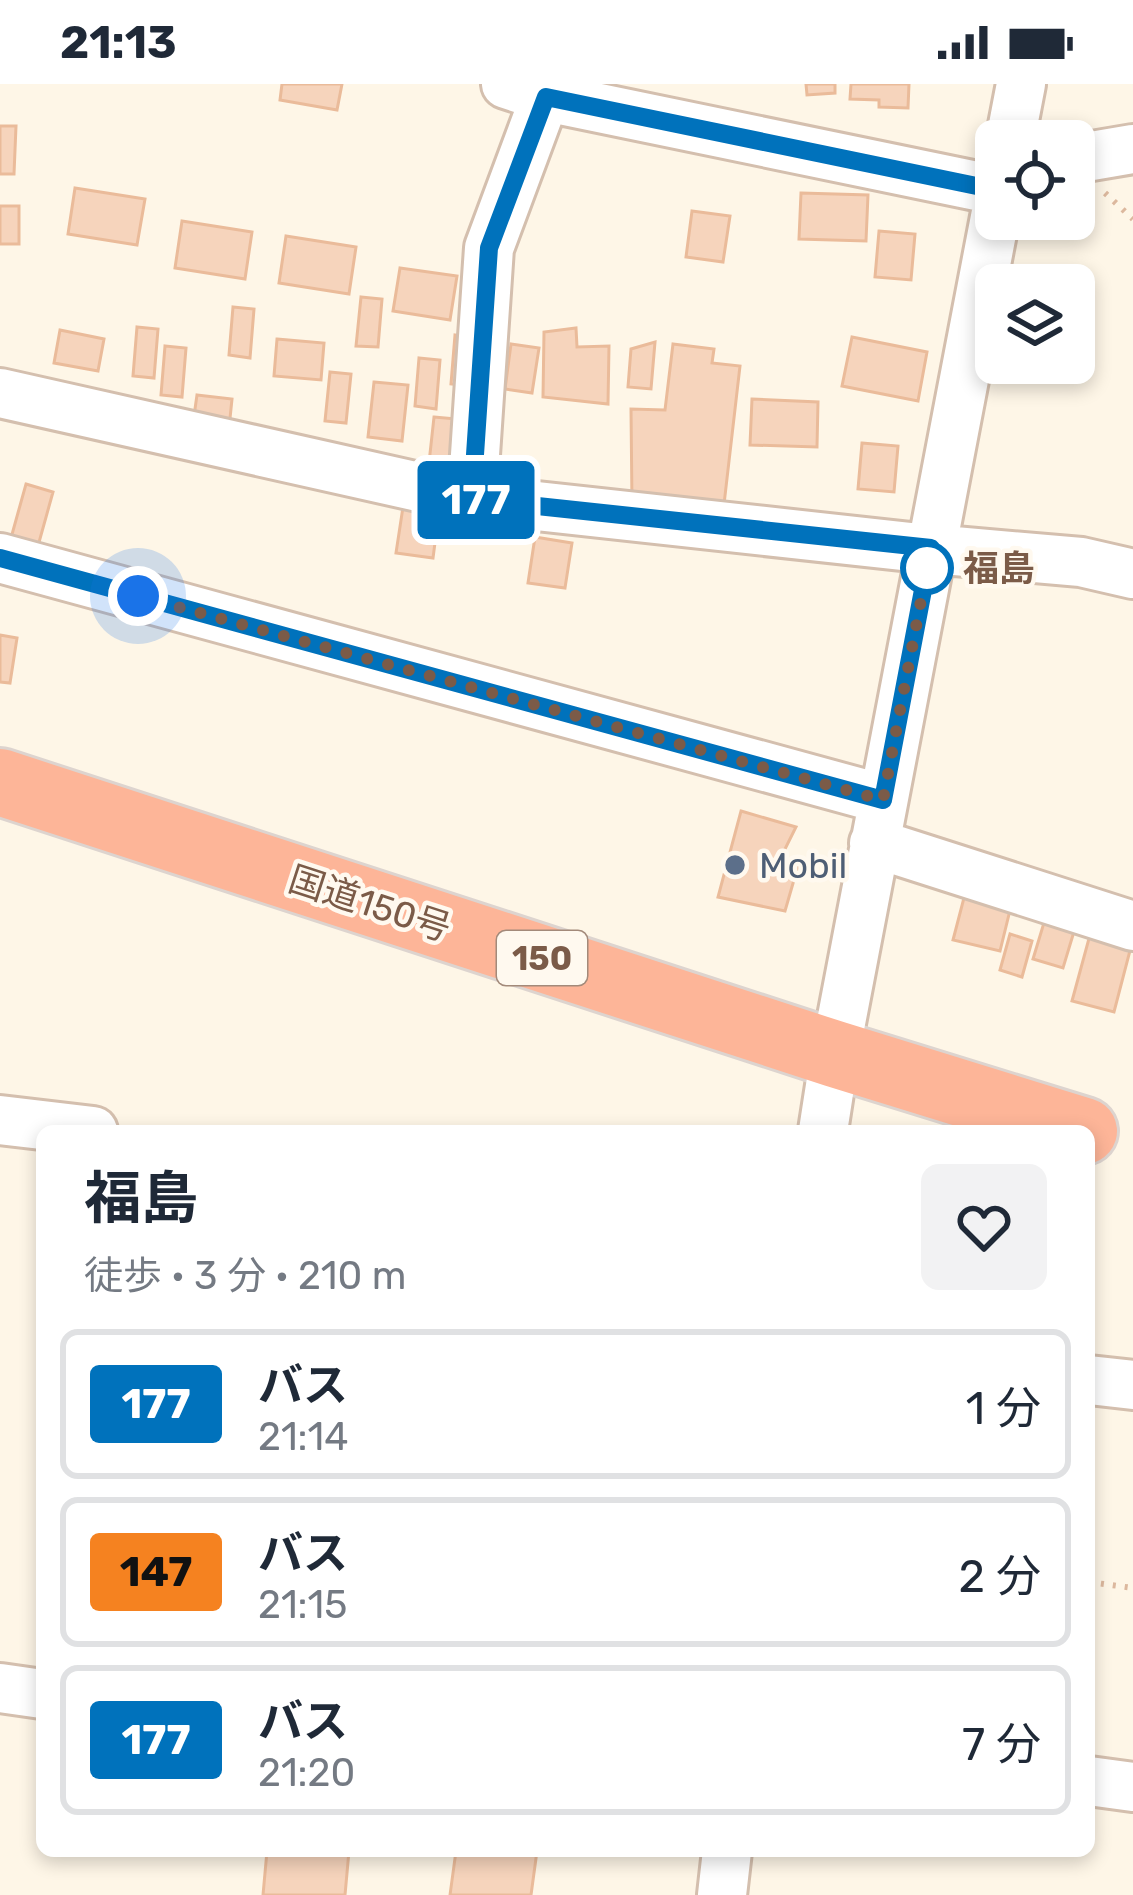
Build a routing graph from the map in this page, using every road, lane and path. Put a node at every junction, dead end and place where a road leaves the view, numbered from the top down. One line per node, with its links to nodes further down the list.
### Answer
1 (534, 88): 4 (street); 7 (street)
2 (1133, 149): 3 (street)
3 (1095, 155)
4 (975, 185)
5 (991, 240): 8 (street)
6 (0, 393): 7 (street)
7 (472, 499): 8 (street)
8 (931, 548): 10 (street); 12 (street)
9 (0, 558): 12 (street)
10 (1133, 574)
11 (0, 782): 14 (highway, 国道150号 / 150)
12 (879, 821): 13 (street); 14 (street)
13 (1133, 926)
14 (835, 1054): 17 (street); 18 (highway, 国道150号 / 150)
15 (0, 1120): 16 (street)
16 (43, 1125)
17 (824, 1125)
18 (1064, 1125)
19 (1095, 1134): 20 (highway, 国道150号 / 150)
20 (1133, 1146)
21 (1095, 1380): 22 (street)
22 (1133, 1385)
23 (1095, 1583): 24 (path)
24 (1133, 1588)
25 (0, 1688): 26 (street)
26 (36, 1693)
27 (1095, 1782): 28 (street)
28 (1133, 1787)
29 (727, 1857): 30 (street)
30 (722, 1895)

